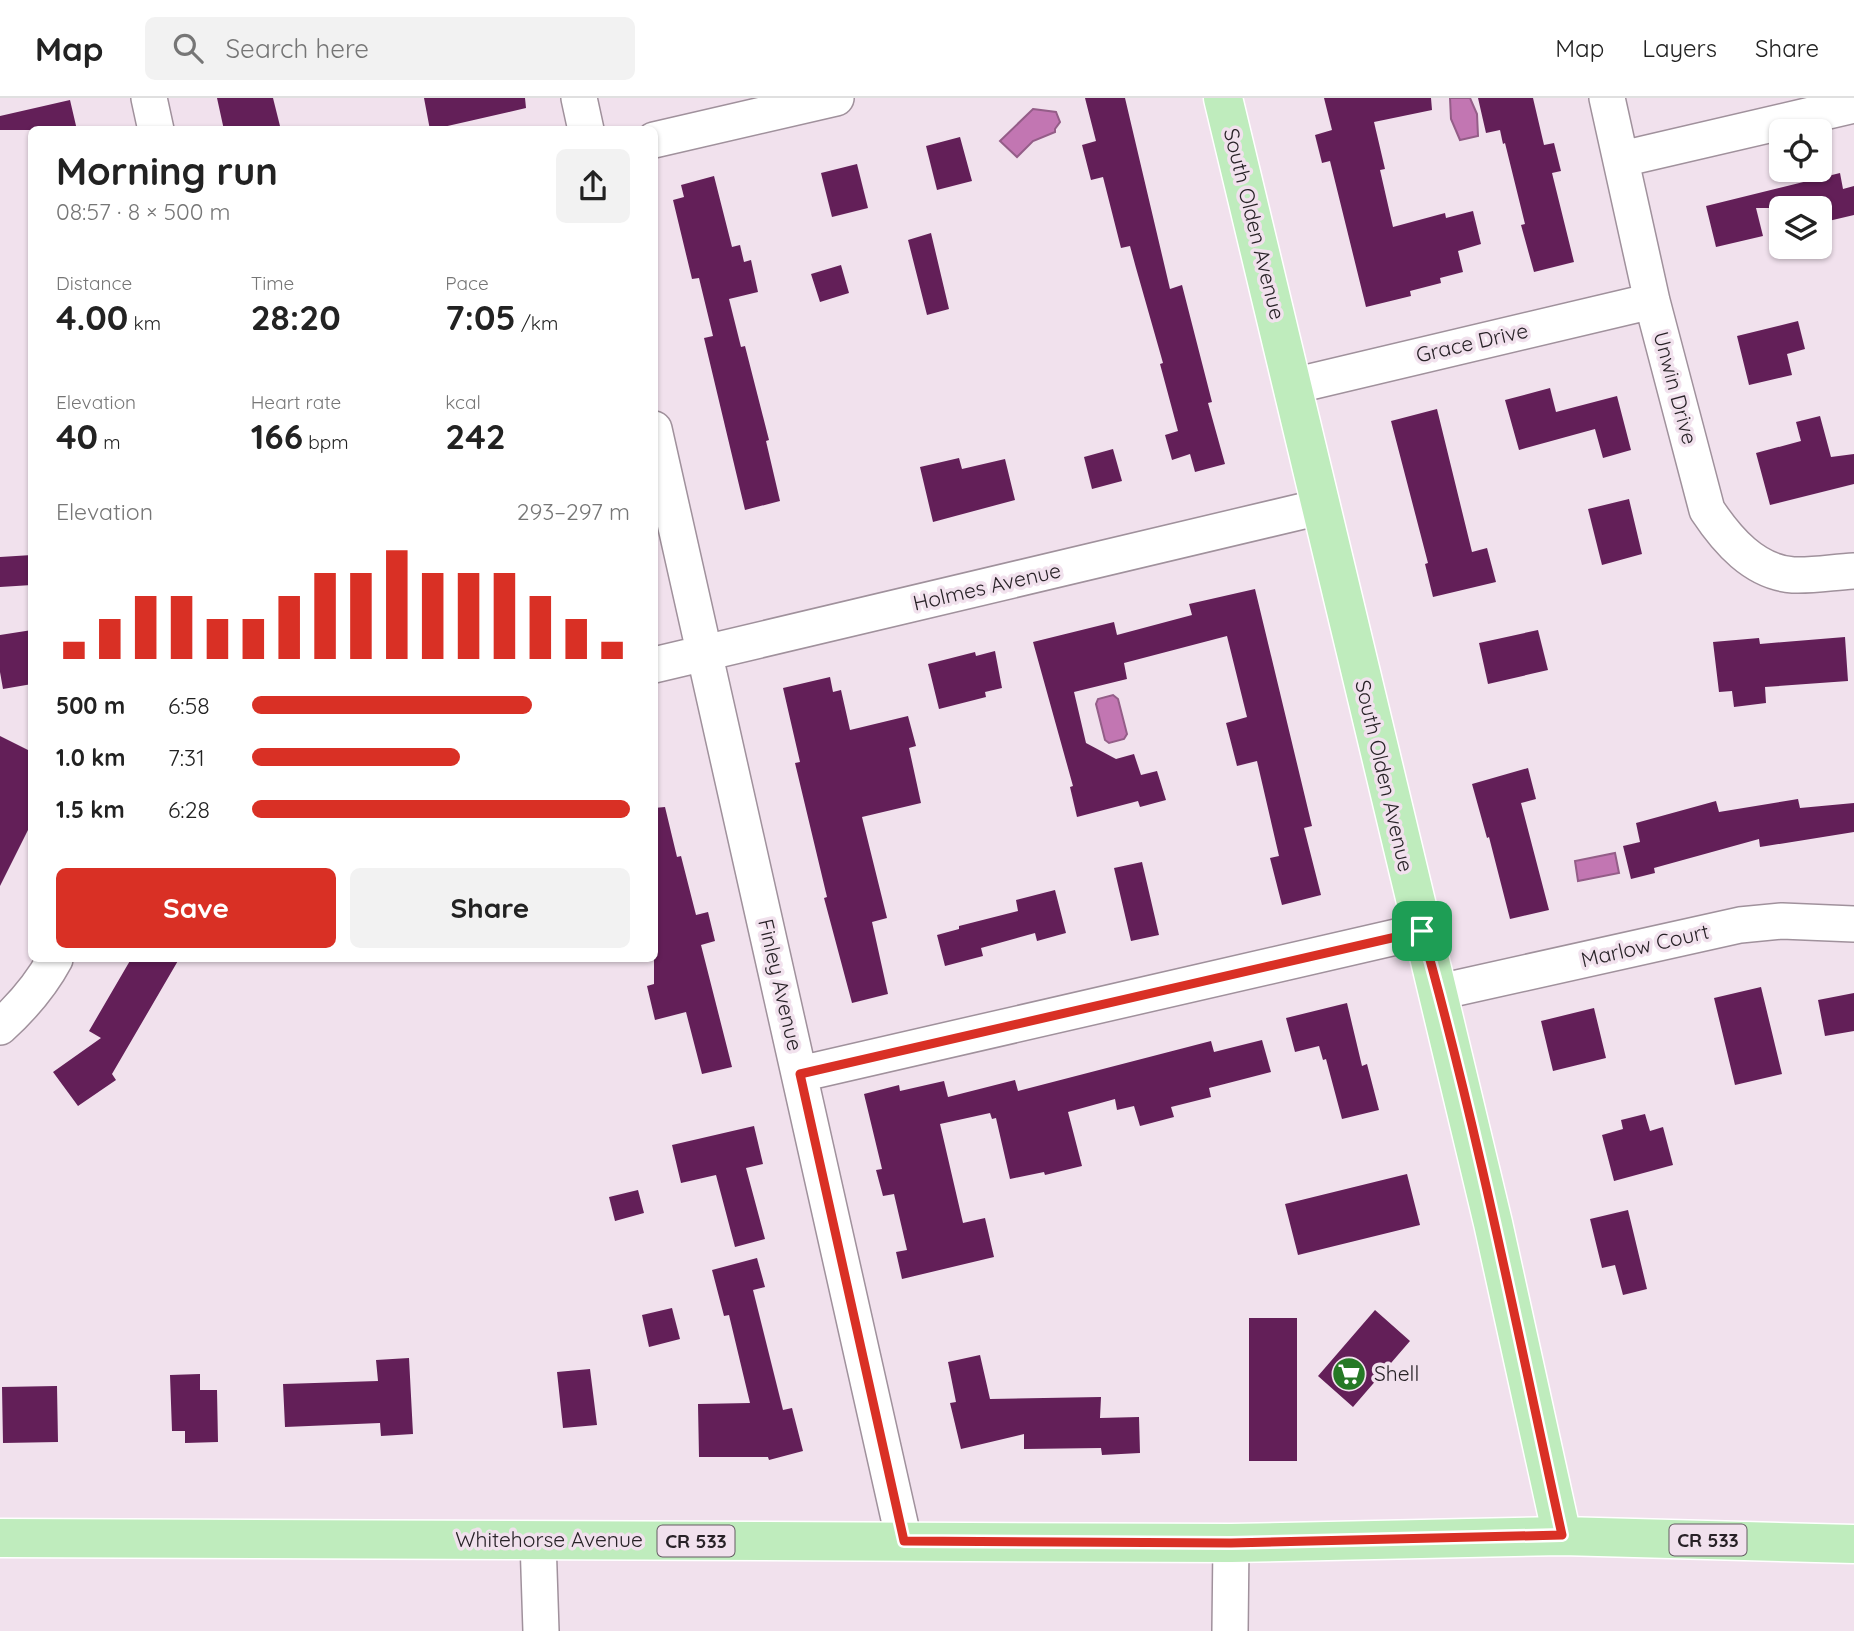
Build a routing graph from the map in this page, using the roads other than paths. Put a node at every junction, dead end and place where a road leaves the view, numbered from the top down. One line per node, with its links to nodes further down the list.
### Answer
1 (149, 98): 7 (street)
2 (579, 98): 8 (street)
3 (836, 98): 9 (street)
4 (1223, 98): 12 (main road, South Olden Avenue)
5 (1607, 98): 10 (street, Unwin Drive)
6 (1854, 105): 10 (street)
7 (155, 126)
8 (585, 126)
9 (658, 139)
10 (1622, 159): 11 (street, Unwin Drive)
11 (1652, 301): 12 (street, Grace Drive); 15 (street, Unwin Drive)
12 (1293, 386): 14 (main road, South Olden Avenue)
13 (658, 446): 16 (street, Finley Avenue)
14 (1320, 507): 16 (street, Holmes Avenue); 19 (main road, South Olden Avenue)
15 (1854, 571)
16 (706, 654): 17 (street, Holmes Avenue); 23 (street, Finley Avenue)
17 (658, 664)
18 (1854, 924): 21 (street, Marlow Court)
19 (1422, 931): 21 (main road, South Olden Avenue); 23 (street)
20 (53, 962): 22 (street)
21 (1439, 992): 24 (main road, South Olden Avenue)
22 (0, 1027)
23 (800, 1074): 27 (street, Finley Avenue)
24 (1562, 1535): 28 (main road, Whitehorse Avenue / CR 533); 29 (main road, Whitehorse Avenue / CR 533)
25 (0, 1538): 26 (main road, Whitehorse Avenue / CR 533)
26 (538, 1540): 27 (main road, Whitehorse Avenue / CR 533); 30 (street)
27 (904, 1541): 28 (main road, Whitehorse Avenue / CR 533)
28 (1231, 1543): 31 (street)
29 (1854, 1544)
30 (541, 1631)
31 (1230, 1631)

